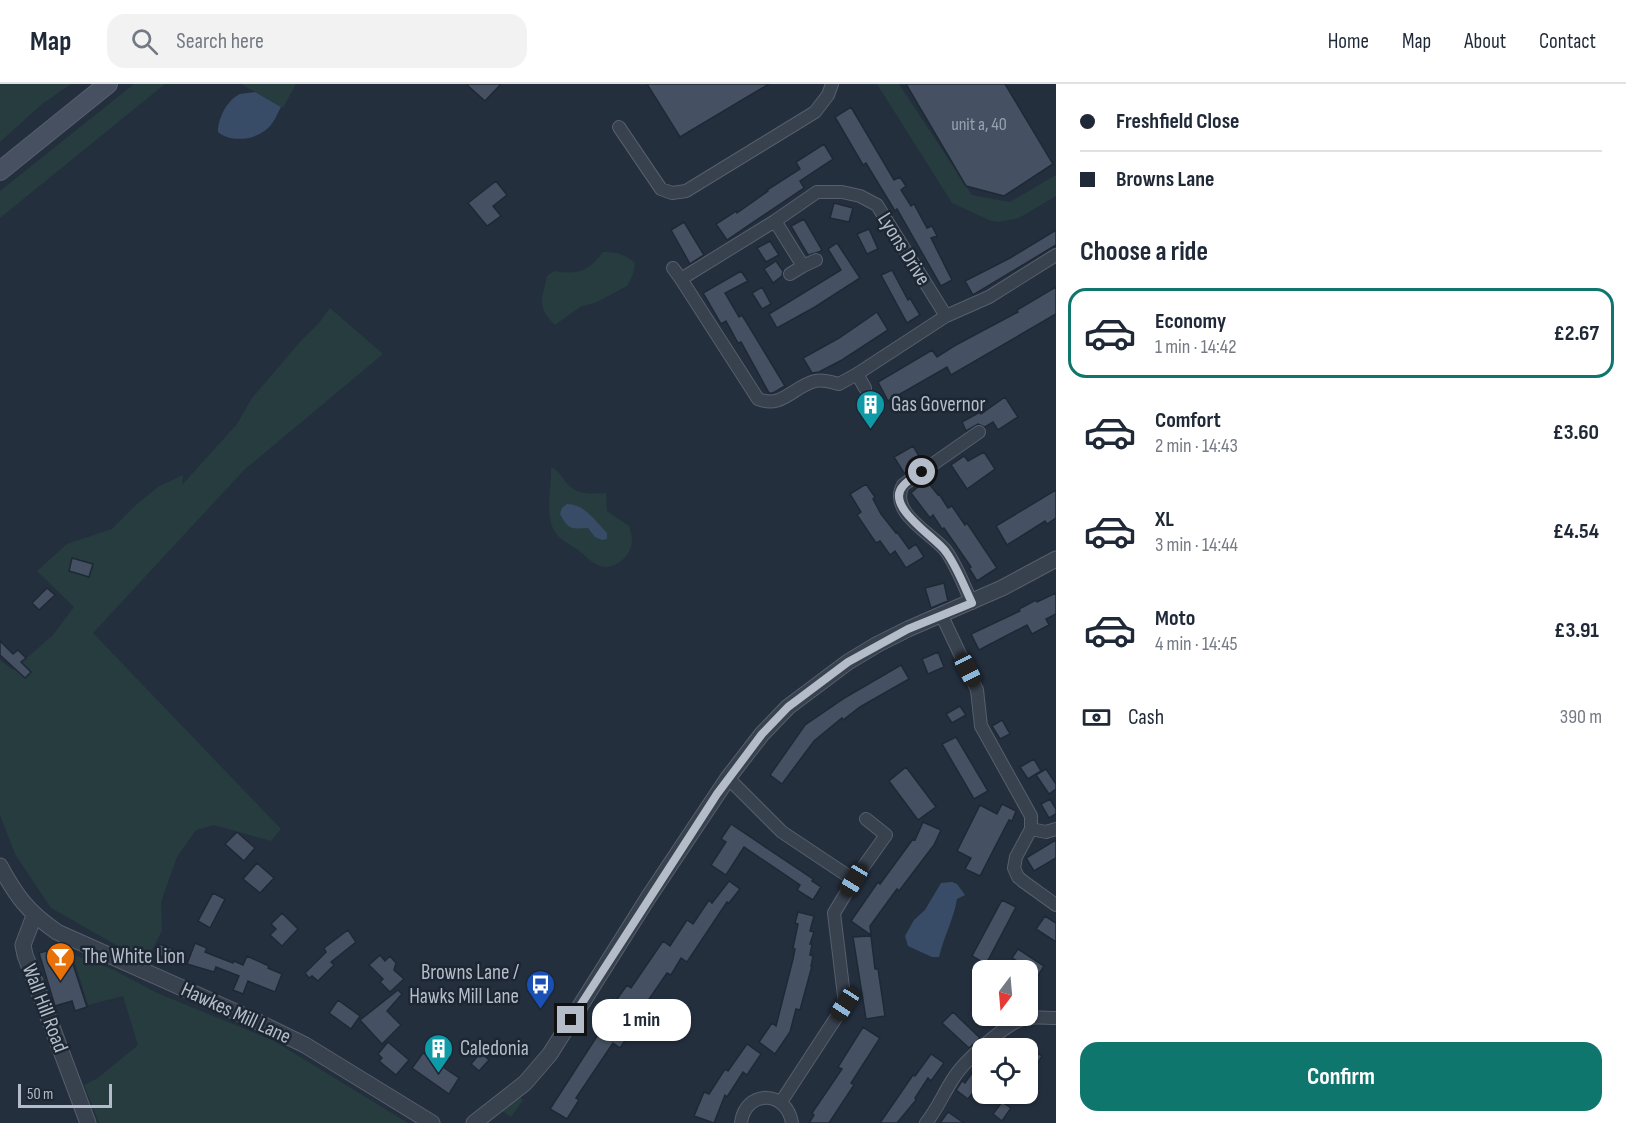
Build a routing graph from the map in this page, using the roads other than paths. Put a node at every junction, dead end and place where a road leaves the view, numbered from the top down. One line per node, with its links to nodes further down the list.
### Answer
1 (108, 84): 4 (main road)
2 (832, 84): 3 (street)
3 (619, 127)
4 (0, 171)
5 (775, 221): 8 (street); 11 (street, Lyons Drive); 12 (street, Lyons Drive)
6 (1056, 255): 12 (street)
7 (816, 260): 8 (street)
8 (802, 266): 10 (street)
9 (673, 268): 11 (street)
10 (790, 274)
11 (681, 279): 13 (street)
12 (946, 316): 13 (street)
13 (857, 374): 14 (street)
14 (865, 388)
15 (979, 432): 17 (street)
16 (1056, 559): 17 (street)
17 (972, 603): 18 (street)
18 (942, 616): 19 (street); 21 (street)
19 (728, 778): 24 (street); 31 (street)
20 (866, 819): 24 (street)
21 (1031, 829): 22 (street); 25 (street)
22 (1056, 829)
23 (0, 866): 26 (street)
24 (854, 880): 28 (street)
25 (1056, 905)
26 (34, 916): 29 (street, Wall Hill Road); 30 (street, Hawkes Mill Lane)
27 (1056, 1018): 34 (street)
28 (781, 1102): 32 (street); 33 (street)
29 (88, 1123)
30 (432, 1123)
31 (474, 1123)
32 (741, 1123)
33 (792, 1123)
34 (926, 1123)

